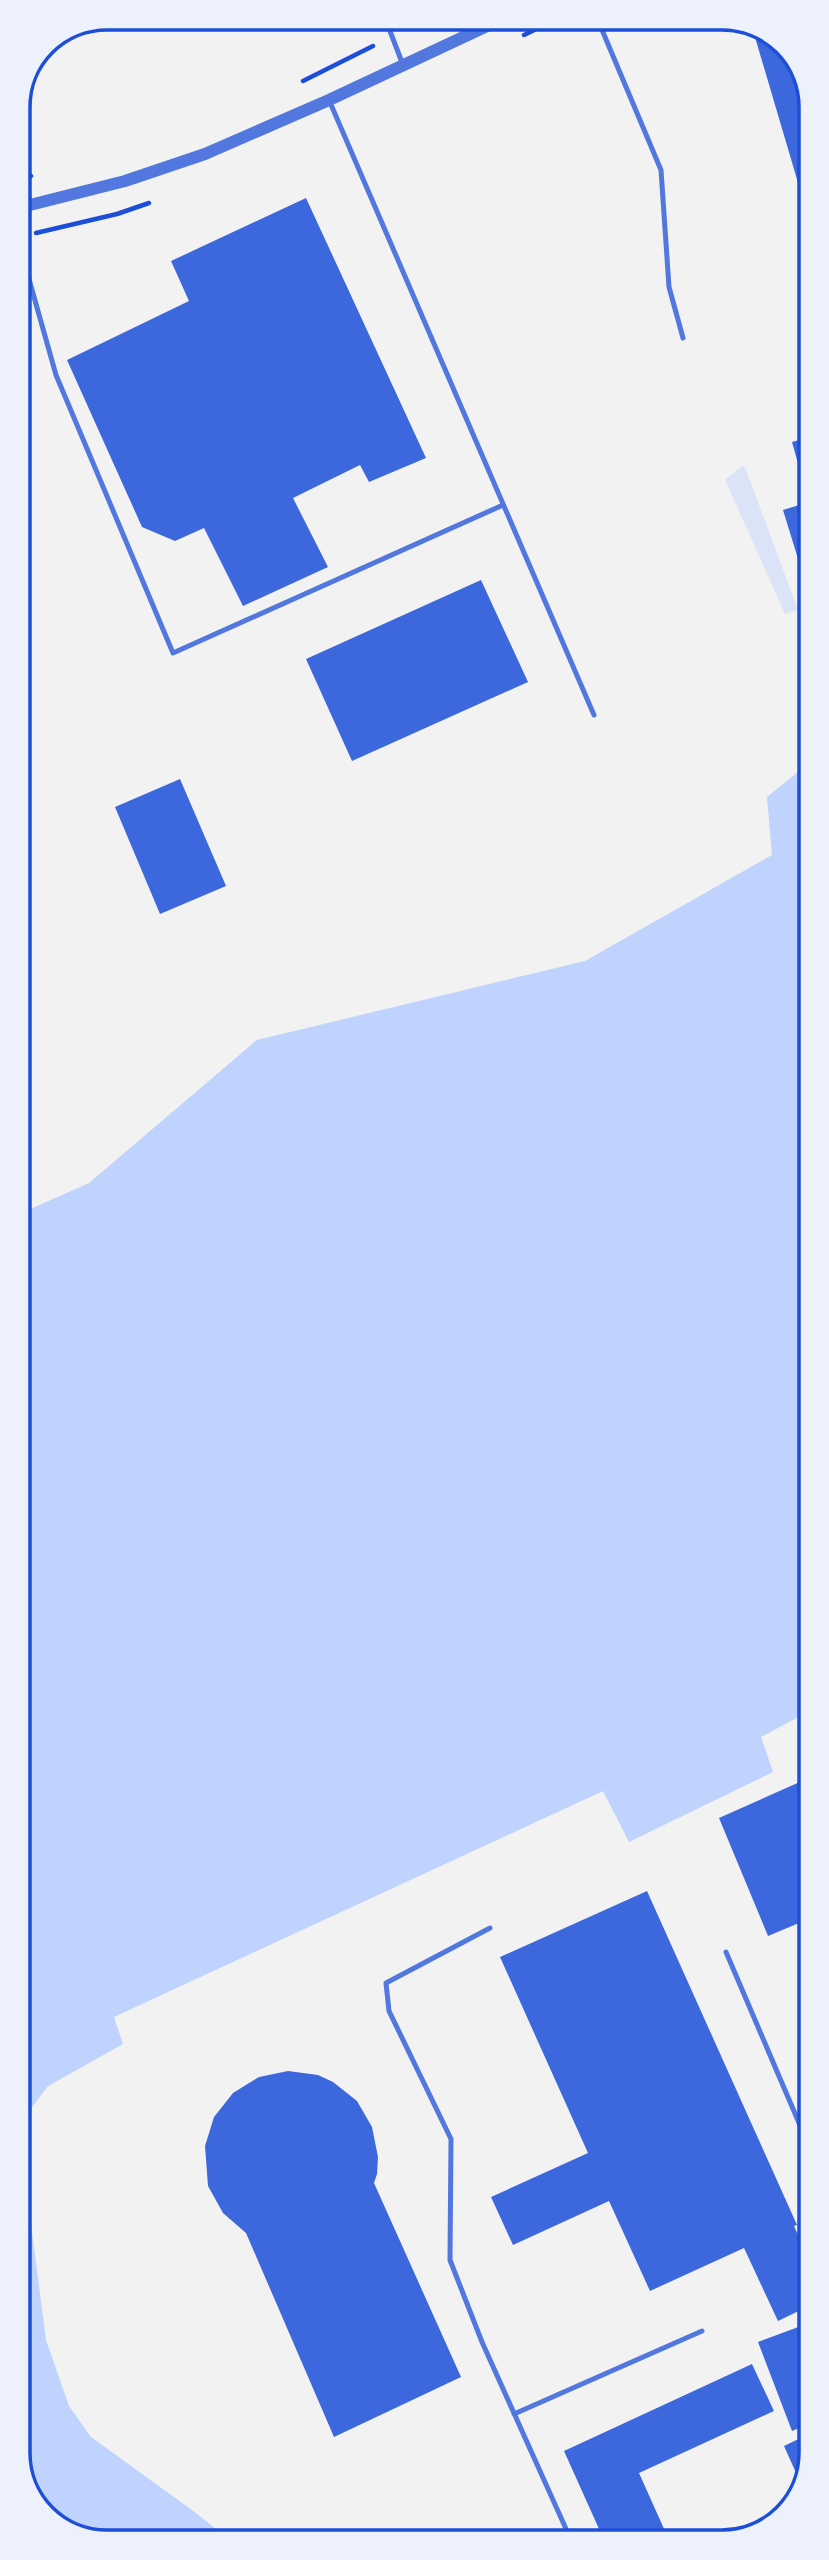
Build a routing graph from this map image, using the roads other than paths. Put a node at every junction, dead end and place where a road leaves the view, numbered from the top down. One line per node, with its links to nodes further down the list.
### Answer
1 (390, 30): 4 (lane)
2 (477, 30): 4 (street)
3 (602, 30): 8 (lane)
4 (403, 65): 5 (street)
5 (329, 100): 6 (street); 9 (lane)
6 (30, 205)
7 (30, 283): 9 (lane)
8 (684, 338)
9 (503, 505): 10 (lane)
10 (594, 715)
11 (490, 1928): 15 (lane)
12 (726, 1952): 13 (lane)
13 (799, 2123)
14 (702, 2331): 15 (lane)
15 (514, 2414): 16 (lane)
16 (566, 2530)

